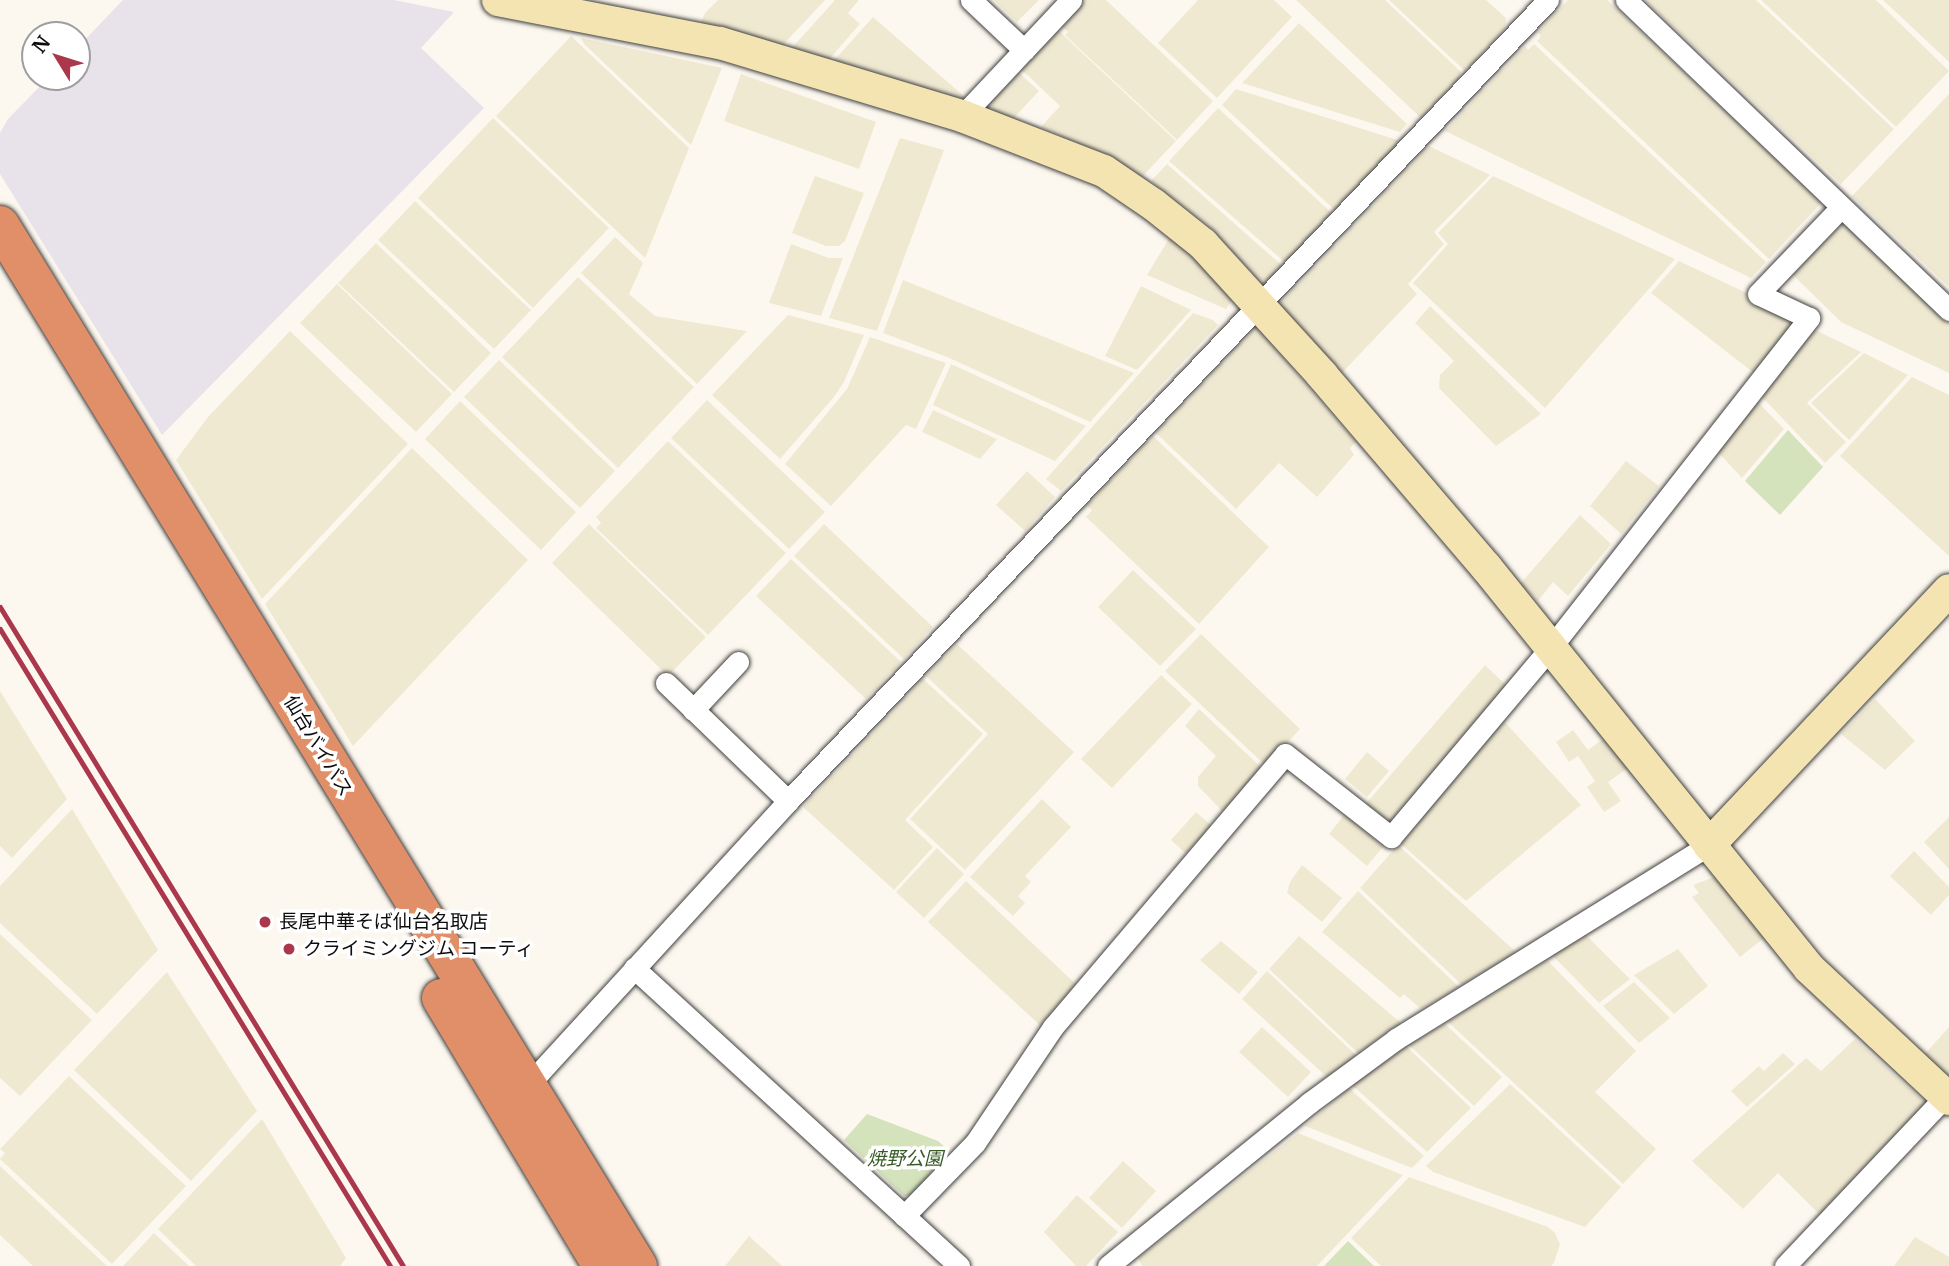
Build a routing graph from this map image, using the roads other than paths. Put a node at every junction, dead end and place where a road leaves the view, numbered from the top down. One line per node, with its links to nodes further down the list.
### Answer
1 (498, 0): 6 (street)
2 (971, 0): 7 (street)
3 (1071, 0): 7 (street)
4 (1548, 0): 12 (street)
5 (1626, 0): 9 (street)
6 (585, 7): 8 (street)
7 (1024, 50): 8 (street)
8 (961, 116): 12 (street)
9 (1841, 206): 13 (street); 15 (street)
10 (0, 225): 22 (highway, 仙台バイパス)
11 (0, 273): 22 (highway, 仙台バイパス)
12 (1260, 305): 15 (street); 19 (street)
13 (1949, 310)
14 (1949, 590): 20 (street)
15 (1552, 646): 20 (street); 24 (street)
16 (737, 662): 18 (street)
17 (666, 683): 18 (street)
18 (692, 710): 19 (street)
19 (788, 802): 21 (street)
20 (1709, 845): 23 (street); 28 (street)
21 (634, 968): 22 (street); 24 (street)
22 (514, 1093): 25 (highway, 仙台バイパス); 26 (highway, 仙台バイパス)
23 (1948, 1098): 29 (street)
24 (904, 1216): 27 (street)
25 (602, 1266)
26 (638, 1266)
27 (959, 1266)
28 (1108, 1266)
29 (1784, 1266)

